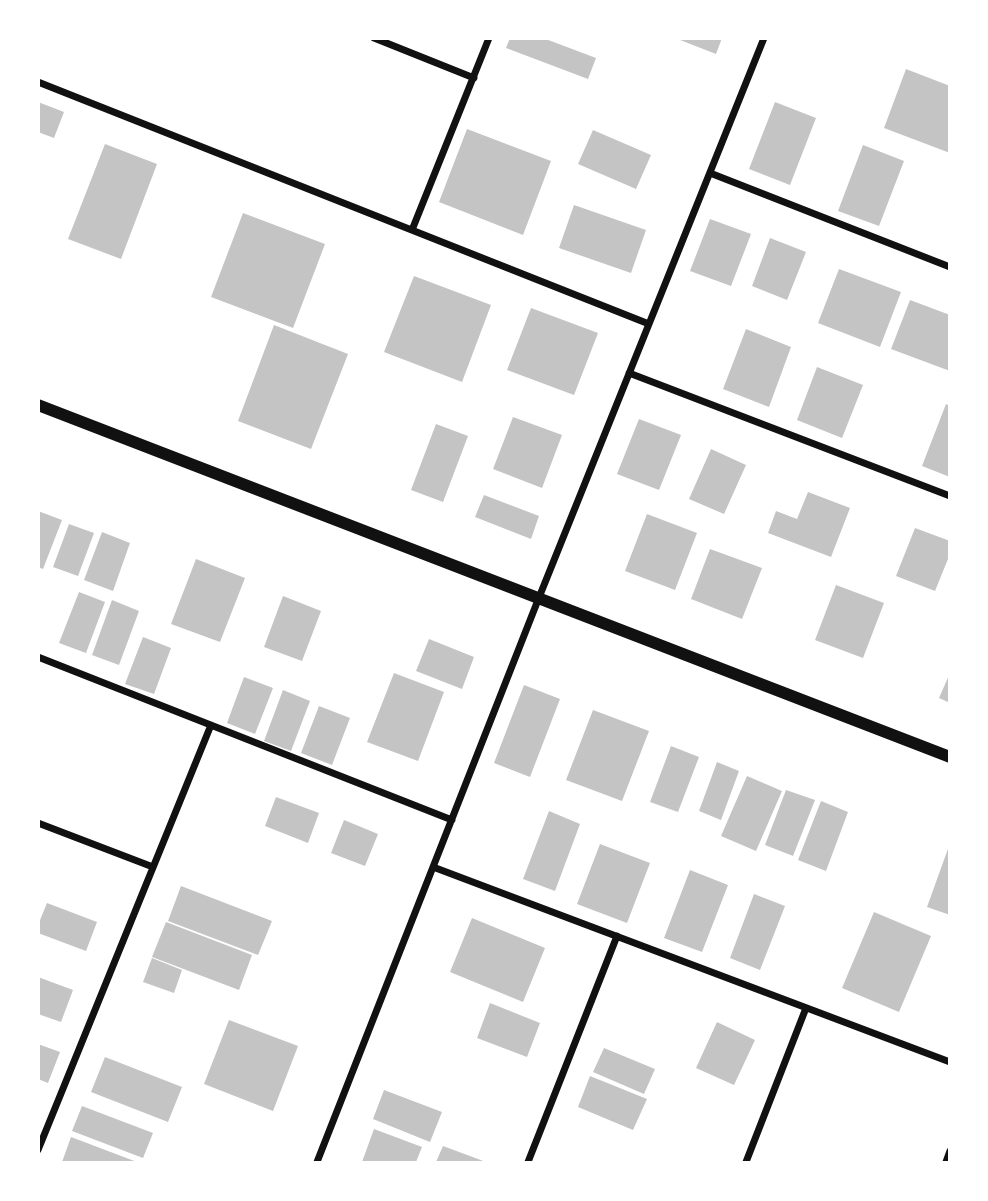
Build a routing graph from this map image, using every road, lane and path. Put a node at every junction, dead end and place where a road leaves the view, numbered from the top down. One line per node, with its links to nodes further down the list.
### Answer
1 (374, 38): 4 (street)
2 (489, 38): 4 (street)
3 (764, 38): 6 (street)
4 (474, 78): 7 (street)
5 (38, 82): 7 (street)
6 (710, 173): 8 (street); 9 (street)
7 (412, 230): 9 (street)
8 (950, 267)
9 (649, 324): 10 (street)
10 (629, 373): 12 (street); 13 (street)
11 (38, 405): 13 (street)
12 (950, 496)
13 (538, 600): 16 (street); 17 (street)
14 (38, 657): 15 (street)
15 (211, 725): 17 (street); 19 (street)
16 (950, 758)
17 (452, 820): 20 (street)
18 (38, 823): 19 (street)
19 (153, 867): 24 (street)
20 (433, 867): 21 (street); 26 (street)
21 (617, 936): 22 (street); 27 (street)
22 (806, 1008): 23 (street); 28 (street)
23 (950, 1062)
24 (38, 1150)
25 (950, 1151): 29 (street)
26 (317, 1163)
27 (528, 1163)
28 (747, 1163)
29 (946, 1163)

